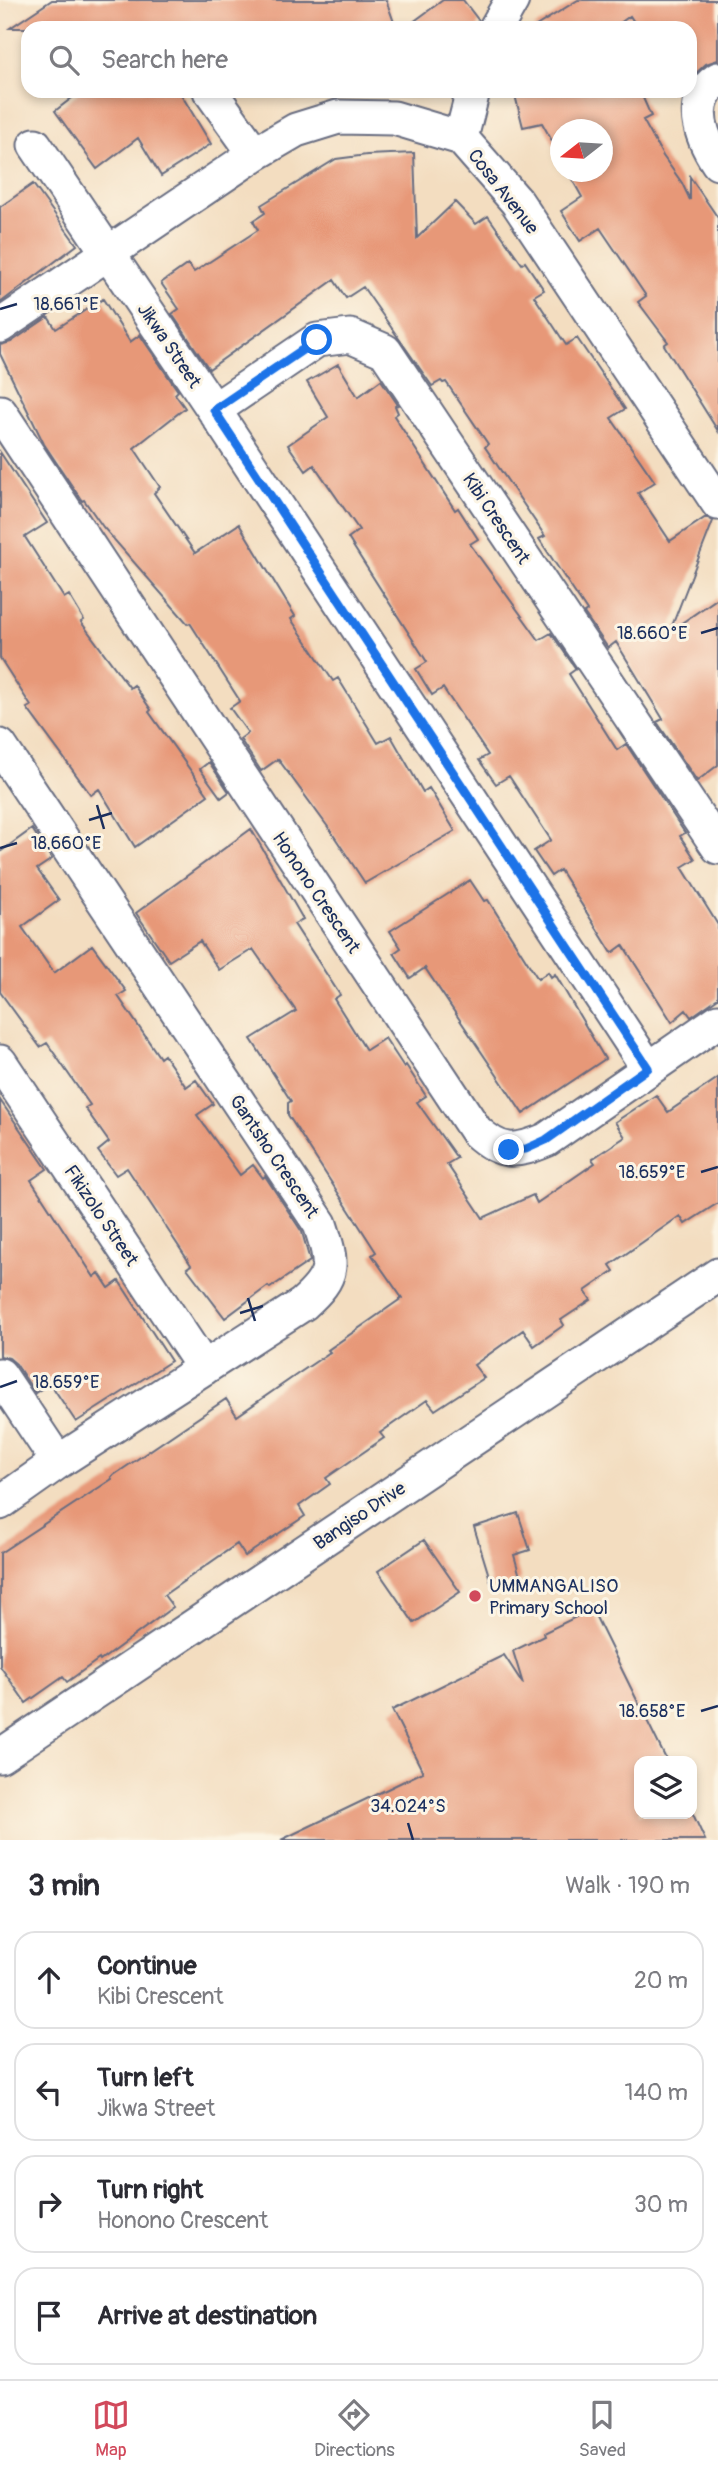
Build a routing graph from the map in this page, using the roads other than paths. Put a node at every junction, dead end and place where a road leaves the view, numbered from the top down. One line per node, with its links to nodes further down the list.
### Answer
1 (512, 0): 2 (street)
2 (500, 21)
3 (718, 79): 9 (street)
4 (215, 98): 8 (street)
5 (471, 98): 6 (street)
6 (461, 138): 8 (street, Cosa Avenue); 14 (street, Cosa Avenue)
7 (35, 145): 10 (street)
8 (254, 154): 10 (street, Cosa Avenue)
9 (718, 163)
10 (108, 253): 11 (street, Cosa Avenue); 12 (street, Jikwa Street)
11 (0, 326)
12 (214, 410): 16 (street, Kibi Crescent); 19 (street, Jikwa Street)
13 (0, 412): 19 (street, Honono Crescent)
14 (718, 503)
15 (0, 746): 21 (street, Gantsho Crescent)
16 (718, 847)
17 (718, 1021): 19 (street, Honono Crescent)
18 (0, 1062): 21 (street, Fikizolo Street)
19 (648, 1068)
20 (718, 1275): 25 (street, Bangiso Drive)
21 (204, 1368): 23 (street, Gantsho Crescent)
22 (0, 1376): 23 (street)
23 (58, 1462): 24 (street, Gantsho Crescent)
24 (0, 1503)
25 (5, 1742)

